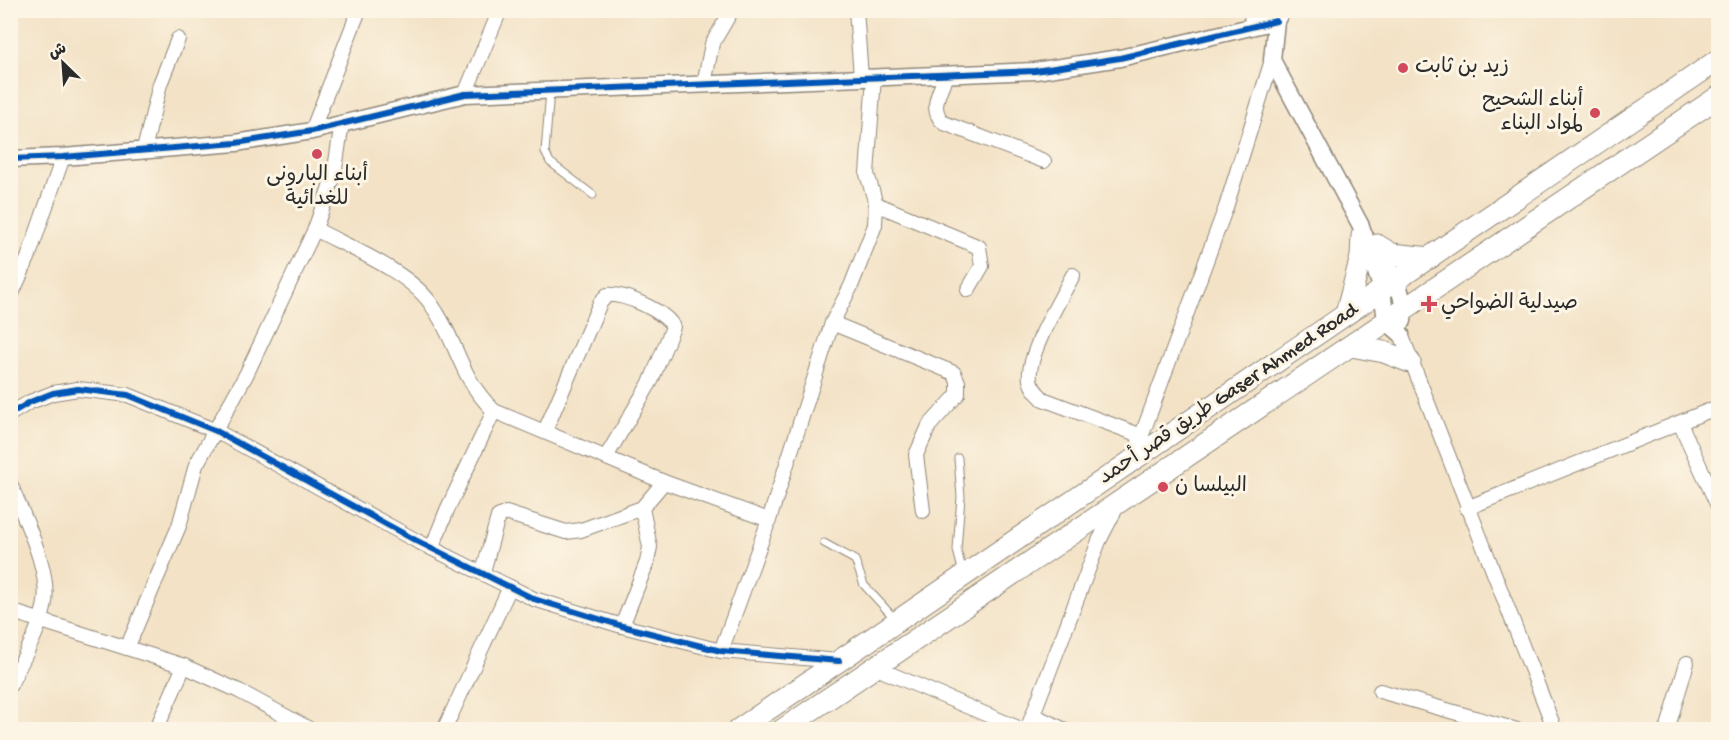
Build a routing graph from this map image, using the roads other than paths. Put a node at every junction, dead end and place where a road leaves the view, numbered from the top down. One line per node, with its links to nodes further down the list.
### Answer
1 (359, 10): 17 (street)
2 (500, 10): 14 (street)
3 (732, 10): 12 (street)
4 (856, 10): 11 (street)
5 (1279, 16): 6 (street); 8 (street)
6 (1252, 19): 10 (street)
7 (178, 39): 18 (street)
8 (1272, 60): 25 (street); 42 (street)
9 (1719, 60): 26 (main road, طريق قصر أحمد Gaser Ahmed Road)
10 (946, 75): 11 (street); 21 (street)
11 (868, 77): 12 (street); 23 (street)
12 (704, 84): 13 (street)
13 (550, 91): 14 (street); 22 (lane)
14 (465, 94): 16 (street)
15 (1719, 97): 32 (main road, طريق قصر أحمد Gaser Ahmed Road)
16 (342, 123): 17 (street); 24 (street)
17 (312, 131): 18 (street)
18 (144, 150): 19 (street)
19 (63, 158): 20 (street); 30 (street)
20 (10, 159)
21 (1044, 161)
22 (593, 195)
23 (876, 204): 29 (street); 33 (street)
24 (315, 229): 37 (street); 40 (street)
25 (1366, 236): 26 (main road); 28 (street); 31 (main road)
26 (1430, 258): 28 (main road, طريق قصر أحمد Gaser Ahmed Road)
27 (1072, 275): 42 (street)
28 (1390, 285): 31 (main road, طريق قصر أحمد Gaser Ahmed Road); 32 (street)
29 (968, 290)
30 (10, 298)
31 (1346, 314): 45 (main road, طريق قصر أحمد Gaser Ahmed Road)
32 (1397, 322): 34 (main road, طريق قصر أحمد Gaser Ahmed Road); 35 (street)
33 (832, 323): 52 (street); 53 (street)
34 (1351, 346): 35 (main road); 48 (main road, طريق قصر أحمد Gaser Ahmed Road)
35 (1410, 362): 51 (street)
36 (1719, 407): 39 (street)
37 (494, 411): 41 (street); 55 (street)
38 (10, 414): 40 (street)
39 (1680, 423): 49 (street); 51 (street)
40 (216, 431): 55 (street); 63 (street)
41 (545, 431): 43 (street); 43 (street)
42 (1142, 436): 45 (street)
43 (606, 457): 46 (street)
44 (957, 458): 57 (lane)
45 (1132, 461): 57 (main road, طريق قصر أحمد Gaser Ahmed Road)
46 (664, 482): 50 (street); 53 (street)
47 (10, 483): 60 (street)
48 (1120, 501): 68 (main road, طريق قصر أحمد Gaser Ahmed Road); 71 (street)
49 (1719, 506)
50 (642, 508): 56 (street); 62 (street)
51 (1467, 508): 81 (street)
52 (923, 511)
53 (769, 520): 64 (street)
54 (824, 543): 61 (lane)
55 (432, 548): 56 (street)
56 (483, 572): 58 (street)
57 (964, 576): 61 (main road, طريق قصر أحمد Gaser Ahmed Road)
58 (510, 587): 62 (street); 74 (street)
59 (10, 611): 60 (street)
60 (41, 620): 63 (street); 69 (street)
61 (897, 621): 65 (main road, طريق قصر أحمد Gaser Ahmed Road)
62 (622, 626): 64 (street)
63 (127, 648): 67 (street)
64 (721, 651): 65 (street)
65 (839, 661): 75 (main road, طريق قصر أحمد Gaser Ahmed Road)
66 (1687, 663): 82 (street)
67 (184, 666): 72 (street); 73 (street)
68 (874, 667): 76 (main road, طريق قصر أحمد Gaser Ahmed Road); 77 (street)
69 (10, 685)
70 (1380, 691): 80 (street)
71 (1033, 715): 78 (street); 79 (street)
72 (156, 729)
73 (310, 729)
74 (444, 729)
75 (738, 729)
76 (782, 729)
77 (1023, 729)
78 (1027, 729)
79 (1065, 729)
80 (1517, 729)
81 (1555, 729)
82 (1667, 729)

